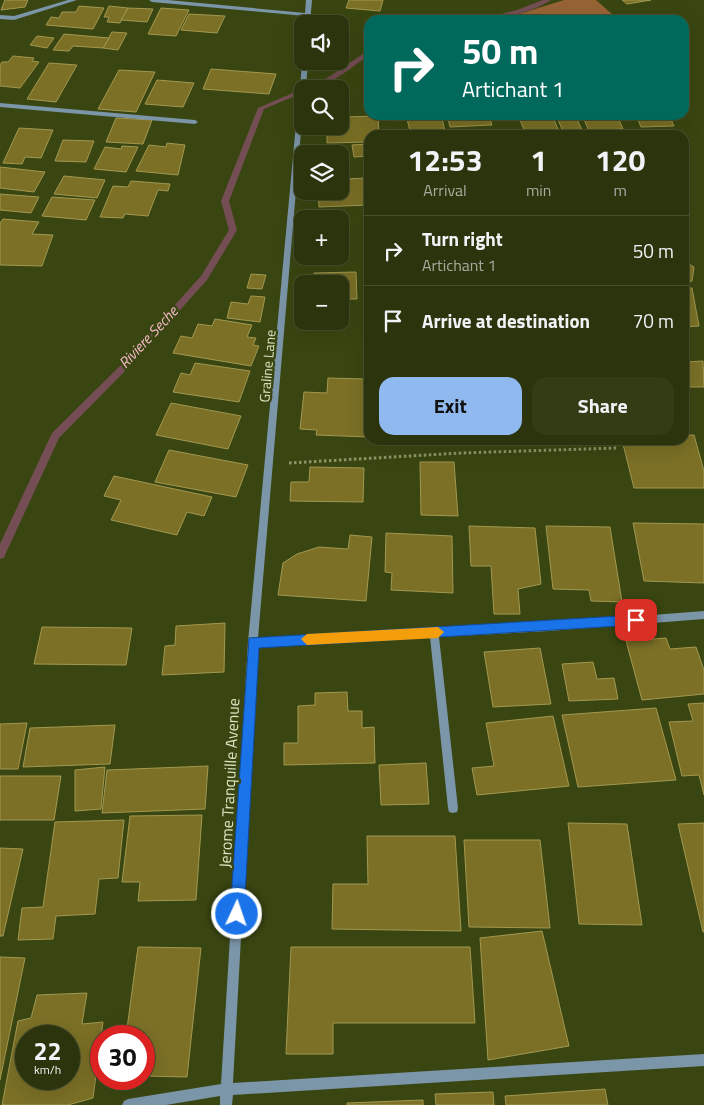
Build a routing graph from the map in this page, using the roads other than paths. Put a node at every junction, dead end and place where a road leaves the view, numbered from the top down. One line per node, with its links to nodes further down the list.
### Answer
1 (74, 0): 6 (street)
2 (152, 0): 4 (street)
3 (309, 0): 5 (street)
4 (297, 15)
5 (307, 15)
6 (0, 17)
7 (0, 105): 8 (street)
8 (195, 122)
9 (299, 135): 12 (street, Graline Lane)
10 (704, 615): 11 (street)
11 (434, 632): 12 (street); 13 (street)
12 (253, 642): 15 (street, Jerome Tranquille Avenue)
13 (453, 808)
14 (704, 1060): 15 (street)
15 (227, 1089): 16 (street); 17 (street, Jerome Tranquille Avenue)
16 (128, 1105)
17 (226, 1105)

